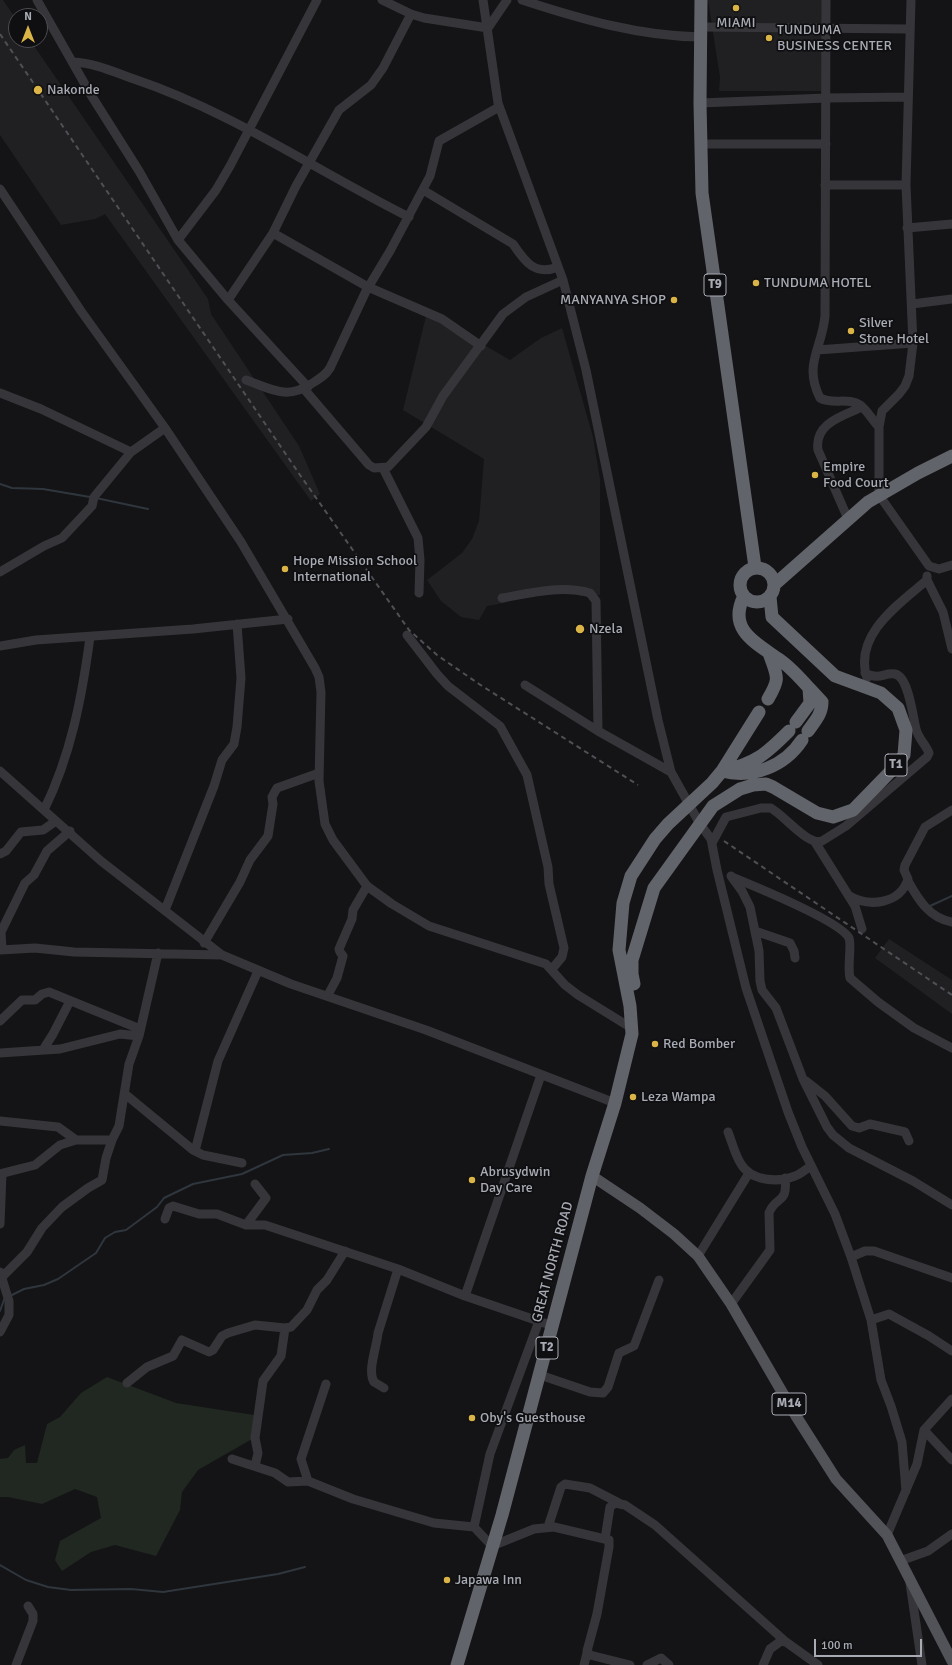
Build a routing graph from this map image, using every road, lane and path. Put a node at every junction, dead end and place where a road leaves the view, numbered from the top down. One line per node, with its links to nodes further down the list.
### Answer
1 (37, 0): 15 (street)
2 (317, 0): 20 (street)
3 (382, 0): 10 (street)
4 (483, 0): 11 (street)
5 (507, 0): 11 (street)
6 (522, 0): 14 (street)
7 (701, 0): 14 (highway, T9)
8 (826, 0): 12 (street)
9 (911, 0): 13 (street)
10 (411, 14): 11 (street); 23 (street)
11 (488, 28): 19 (street)
12 (827, 28): 13 (street); 14 (street); 17 (street)
13 (909, 29): 16 (street)
14 (700, 32): 18 (highway, T9)
15 (73, 62): 20 (street); 32 (street)
16 (908, 97): 17 (street); 25 (street)
17 (827, 98): 18 (street); 22 (street)
18 (700, 103): 21 (highway, T9)
19 (499, 107): 26 (street); 33 (street)
20 (248, 130): 23 (street); 32 (street)
21 (700, 144): 22 (street); 55 (highway, T9)
22 (826, 144): 24 (street)
23 (310, 164): 28 (street); 31 (street)
24 (825, 184): 25 (street); 41 (street)
25 (906, 184): 30 (street)
26 (423, 190): 28 (street); 33 (street)
27 (1, 194): 47 (street)
28 (409, 217): 35 (street)
29 (952, 224): 30 (street)
30 (907, 228): 38 (street)
31 (273, 232): 35 (street); 37 (street)
32 (178, 240): 37 (street)
33 (558, 267): 34 (street)
34 (563, 280): 40 (street); 79 (street)
35 (368, 286): 40 (street); 43 (street)
36 (952, 299): 38 (street)
37 (228, 300): 43 (street)
38 (912, 304): 39 (street)
39 (914, 343): 41 (street); 46 (street)
40 (481, 346): 50 (street)
41 (817, 350): 45 (street)
42 (246, 380): 43 (street)
43 (306, 388): 50 (street)
44 (0, 393): 48 (street)
45 (862, 407): 46 (street); 52 (street)
46 (878, 427): 51 (street)
47 (165, 428): 48 (street); 62 (street)
48 (131, 452): 56 (street)
49 (952, 456): 51 (highway)
50 (383, 468): 59 (street)
51 (879, 495): 52 (highway); 54 (street)
52 (848, 519): 58 (highway)
53 (952, 565): 54 (street)
54 (929, 566): 57 (street)
55 (755, 568): 58 (highway, T1); 60 (highway)
56 (0, 572)
57 (927, 580): 65 (street); 70 (street)
58 (772, 591): 60 (highway); 73 (highway, T1)
59 (420, 593)
60 (744, 596): 69 (highway)
61 (502, 598): 76 (street)
62 (288, 619): 63 (street); 80 (street)
63 (237, 624): 66 (street); 95 (street)
64 (407, 635): 104 (street)
65 (950, 635): 68 (street)
66 (90, 637): 67 (street); 82 (street)
67 (0, 646)
68 (952, 649)
69 (769, 653): 72 (highway); 74 (highway)
70 (865, 673): 73 (street); 87 (street)
71 (525, 685): 76 (street)
72 (809, 688): 78 (highway); 78 (highway)
73 (870, 689): 85 (highway, T1)
74 (768, 699)
75 (760, 712): 78 (highway)
76 (598, 731): 79 (street)
77 (0, 771): 82 (street)
78 (722, 771): 81 (highway)
79 (671, 772): 81 (street)
80 (319, 773): 93 (street); 99 (street)
81 (688, 803): 85 (street); 109 (highway)
82 (44, 810): 84 (street)
83 (952, 810): 92 (street)
84 (56, 821): 86 (street); 89 (street)
85 (700, 824): 88 (street); 109 (highway, GREAT NORTH ROAD)
86 (70, 831): 95 (street); 100 (street)
87 (815, 842): 88 (street); 94 (street)
88 (712, 843): 90 (street)
89 (0, 854)
90 (716, 870): 91 (street); 125 (street)
91 (731, 876): 98 (street); 111 (street)
92 (908, 881): 94 (street); 96 (street)
93 (366, 886): 104 (street); 106 (street)
94 (848, 895): 97 (street)
95 (165, 910): 99 (street)
96 (952, 922)
97 (862, 929)
98 (754, 931): 103 (street); 115 (street)
99 (204, 943): 102 (street)
100 (1, 949): 101 (street)
101 (158, 953): 102 (street); 110 (street)
102 (222, 955): 105 (street)
103 (795, 958)
104 (552, 968): 109 (street)
105 (258, 971): 106 (street); 123 (street)
106 (328, 996): 114 (street)
107 (70, 1001): 108 (street); 110 (street); 112 (street)
108 (0, 1021)
109 (633, 1029): 117 (highway, GREAT NORTH ROAD / T2)
110 (140, 1033): 112 (street); 116 (street)
111 (952, 1048)
112 (43, 1050): 113 (street)
113 (0, 1053)
114 (542, 1075): 117 (street); 144 (street)
115 (803, 1079): 122 (street); 131 (street)
116 (125, 1094): 121 (street); 123 (street)
117 (615, 1103): 128 (highway, GREAT NORTH ROAD / T2)
118 (0, 1121): 120 (street)
119 (728, 1132): 126 (street)
120 (76, 1140): 121 (street); 127 (street)
121 (112, 1140): 140 (street)
122 (909, 1141)
123 (195, 1151): 124 (street)
124 (242, 1163)
125 (811, 1166): 129 (street); 138 (street)
126 (749, 1173): 129 (street); 137 (street)
127 (1, 1174): 132 (street)
128 (592, 1176): 137 (main road, M14); 148 (highway, GREAT NORTH ROAD / T2)
129 (785, 1178): 145 (street)
130 (255, 1184): 135 (street)
131 (952, 1205)
132 (0, 1211): 134 (street)
133 (165, 1218): 135 (street)
134 (0, 1224)
135 (246, 1225): 136 (street)
136 (345, 1251): 139 (street); 149 (street)
137 (698, 1256): 145 (main road, M14)
138 (851, 1257): 141 (street); 146 (street)
139 (398, 1269): 144 (street); 155 (street)
140 (0, 1275): 143 (street)
141 (952, 1278)
142 (659, 1280): 152 (street)
143 (3, 1292): 150 (street)
144 (465, 1296): 147 (street)
145 (731, 1304): 167 (main road, M14)
146 (871, 1320): 151 (street); 162 (street)
147 (539, 1321): 148 (street); 164 (street)
148 (553, 1326): 152 (highway, GREAT NORTH ROAD / T2)
149 (285, 1328): 153 (street); 160 (street)
150 (0, 1332)
151 (952, 1351)
152 (540, 1375): 169 (highway, GREAT NORTH ROAD / T2)
153 (127, 1383)
154 (326, 1384): 161 (street)
155 (384, 1388)
156 (952, 1399): 157 (street)
157 (924, 1430): 159 (street); 162 (street)
158 (232, 1458): 160 (street)
159 (952, 1460)
160 (255, 1466): 161 (street)
161 (308, 1481): 164 (street)
162 (906, 1491): 167 (street)
163 (620, 1503): 165 (street); 168 (street); 173 (street)
164 (474, 1527): 169 (street)
165 (548, 1527): 168 (street); 169 (street)
166 (952, 1534): 170 (street)
167 (887, 1536): 170 (main road, M14)
168 (605, 1539): 174 (street)
169 (492, 1546): 177 (highway, GREAT NORTH ROAD / T2)
170 (900, 1561): 171 (main road, M14)
171 (910, 1580): 175 (main road, M14); 184 (street)
172 (28, 1606): 176 (street)
173 (786, 1642): 182 (street); 183 (street)
174 (587, 1653): 178 (street); 179 (street)
175 (952, 1661)
176 (16, 1665)
177 (457, 1665)
178 (584, 1665)
179 (630, 1665)
180 (647, 1665): 181 (street)
181 (669, 1665)
182 (763, 1665)
183 (818, 1665)
184 (922, 1665)

